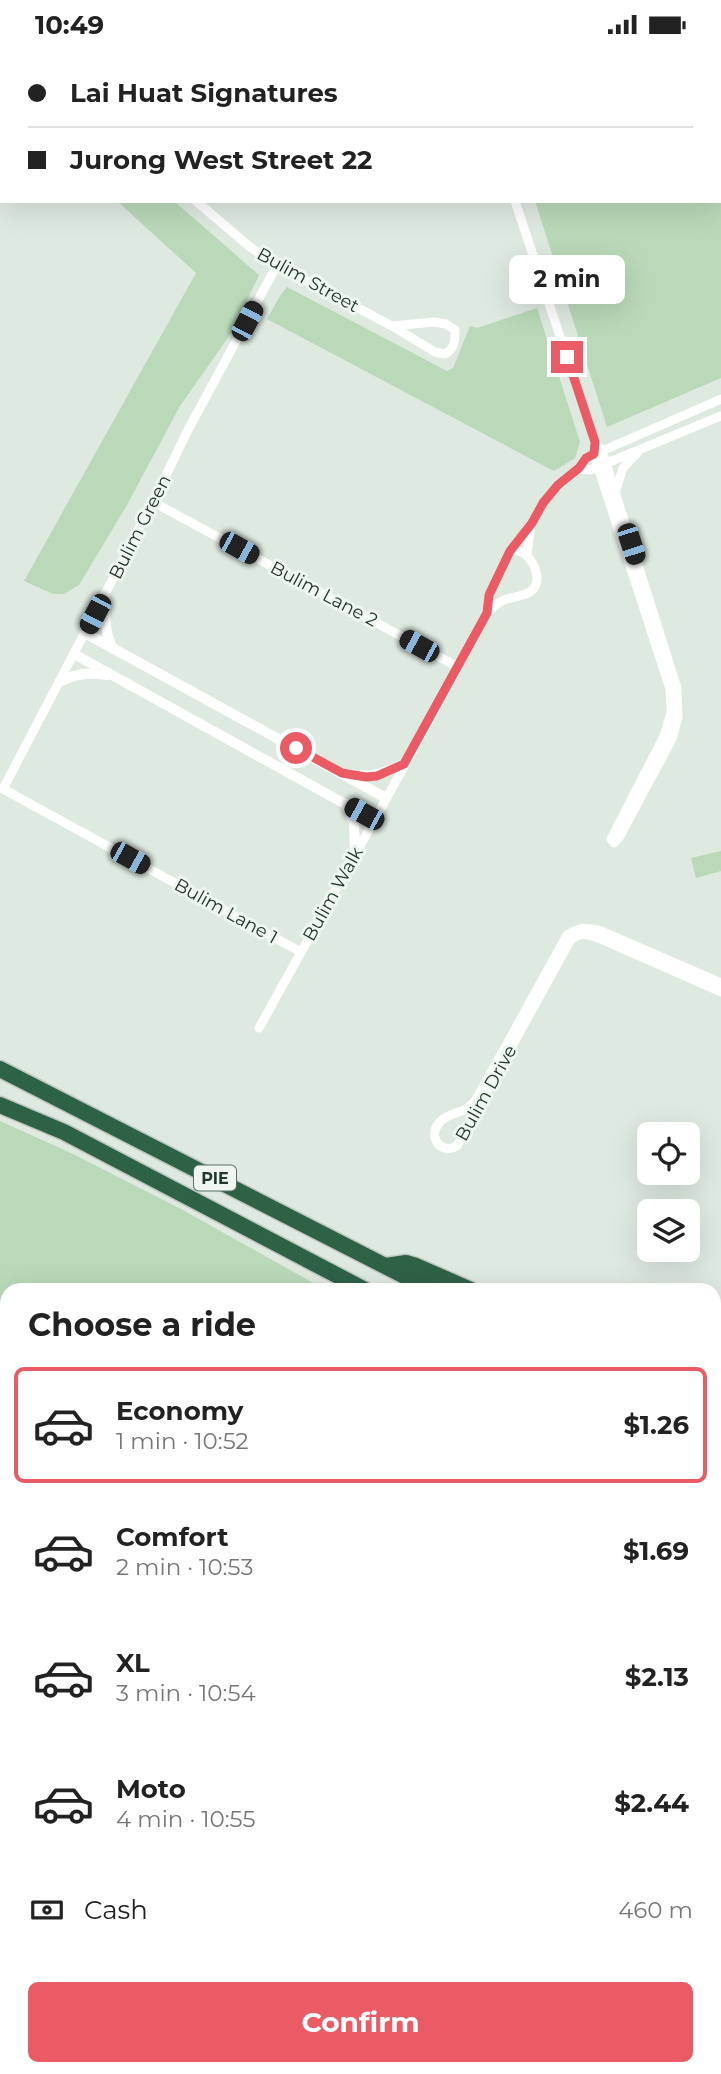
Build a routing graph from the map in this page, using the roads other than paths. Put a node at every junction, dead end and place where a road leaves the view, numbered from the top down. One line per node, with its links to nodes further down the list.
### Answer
1 (198, 203): 3 (street, Bulim Street)
2 (516, 203): 8 (street)
3 (277, 265): 4 (street, Bulim Street); 12 (street, Bulim Green)
4 (393, 326): 4 (street, Bulim Street)
5 (721, 399): 8 (street, Bulim Walk)
6 (721, 416): 7 (street)
7 (640, 450): 9 (street); 11 (street)
8 (598, 453): 9 (street); 10 (street, Bulim Walk)
9 (602, 465): 10 (street); 11 (street); 11 (street)
10 (579, 468): 13 (street, Bulim Walk)
11 (615, 494)
12 (153, 502): 16 (street, Bulim Green); 21 (street, Bulim Lane 2)
13 (532, 523): 14 (street, Bulim Walk); 15 (street, Bulim Walk)
14 (510, 551): 15 (street); 17 (street, Bulim Walk)
15 (527, 554): 17 (street, Bulim Walk)
16 (105, 595): 18 (street, Bulim Green); 19 (street)
17 (487, 613): 21 (street, Bulim Walk)
18 (85, 633): 19 (street); 20 (street, Bulim Green)
19 (113, 649): 25 (street)
20 (74, 654): 22 (street); 23 (street, Bulim Green)
21 (458, 667): 24 (street, Bulim Walk)
22 (116, 677): 23 (street); 28 (street)
23 (60, 682): 26 (street, Bulim Green)
24 (404, 764): 25 (street); 27 (street, Bulim Walk)
25 (342, 773): 27 (street)
26 (3, 789): 31 (street, Bulim Lane 1)
27 (386, 798): 29 (street, Bulim Walk)
28 (346, 804): 29 (street); 30 (street)
29 (374, 820): 30 (street, Bulim Walk)
30 (355, 853): 31 (street, Bulim Walk)
31 (301, 952): 34 (street, Bulim Walk)
32 (721, 983): 33 (street, Bulim Drive)
33 (721, 992)
34 (259, 1028)
35 (0, 1069): 37 (highway, PIE)
36 (0, 1105): 38 (highway, PIE)
37 (386, 1266): 41 (highway, PIE); 42 (highway)
38 (341, 1277): 39 (highway); 40 (highway, PIE)
39 (348, 1283)
40 (352, 1283)
41 (419, 1283)
42 (455, 1283)

